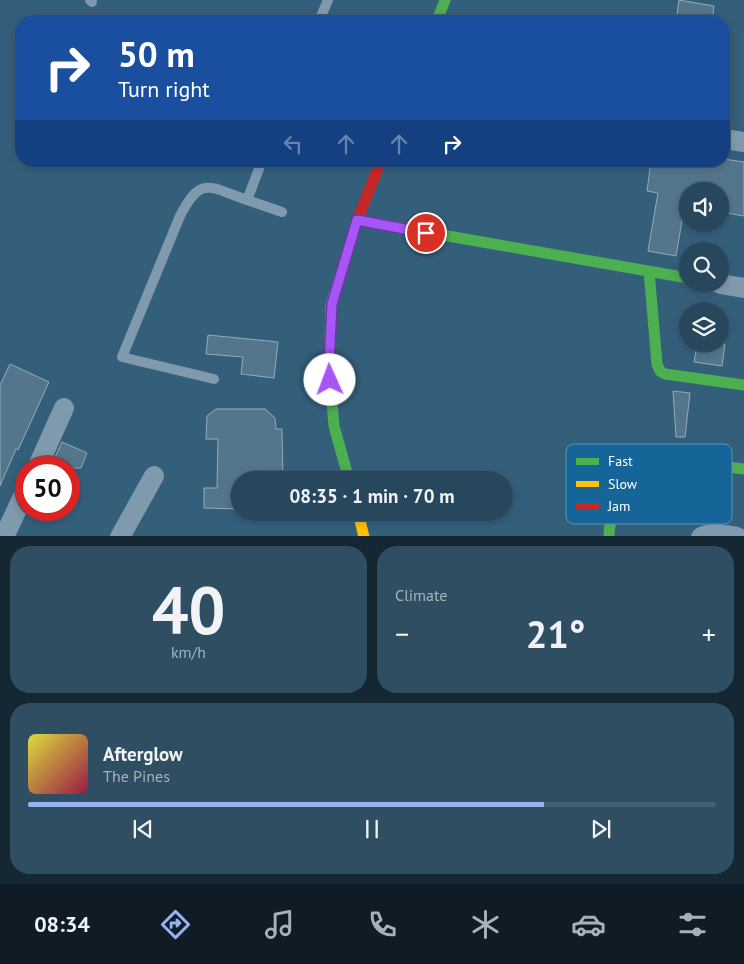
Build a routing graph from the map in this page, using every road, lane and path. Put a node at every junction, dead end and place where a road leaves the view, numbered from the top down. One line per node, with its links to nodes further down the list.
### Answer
1 (328, 0): 3 (lane)
2 (444, 0): 4 (street)
3 (322, 15)
4 (439, 15)
5 (730, 139): 6 (street)
6 (744, 142)
7 (260, 167): 9 (lane)
8 (379, 167): 11 (street)
9 (247, 200): 10 (lane); 16 (lane)
10 (282, 212)
11 (357, 220): 12 (street); 20 (street)
12 (649, 271): 13 (street); 17 (street)
13 (679, 276)
14 (729, 286): 15 (street)
15 (744, 288)
16 (214, 379)
17 (744, 385)
18 (64, 408): 19 (street)
19 (42, 456)
20 (346, 471)
21 (154, 476): 25 (street)
22 (15, 519): 24 (street)
23 (360, 521): 26 (street)
24 (9, 535)
25 (120, 536)
26 (364, 536)
27 (701, 536): 28 (street)
28 (737, 536)

